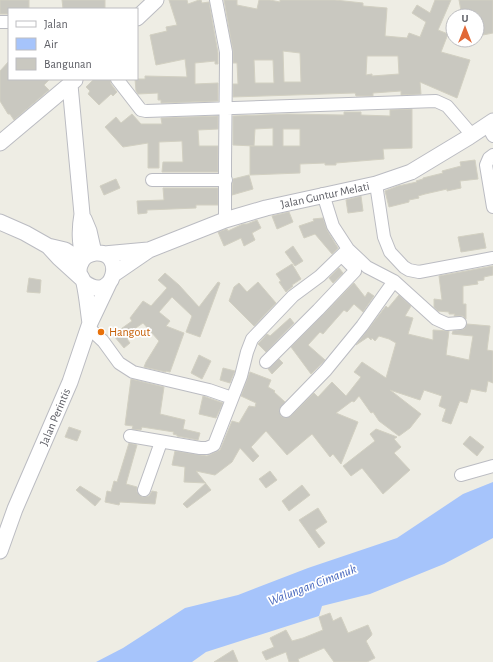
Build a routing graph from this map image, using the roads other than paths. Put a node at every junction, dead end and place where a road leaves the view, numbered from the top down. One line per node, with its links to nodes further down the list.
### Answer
1 (156, 0): 3 (street)
2 (216, 0): 6 (street)
3 (138, 17)
4 (118, 80): 6 (street)
5 (73, 82): 9 (street); 21 (street)
6 (226, 108): 8 (street); 12 (street)
7 (492, 125): 8 (street, Jalan Guntur Melati)
8 (472, 135): 13 (street, Jalan Guntur Melati)
9 (0, 143)
10 (493, 155): 15 (street)
11 (152, 180): 12 (street)
12 (226, 180): 16 (street)
13 (376, 184): 14 (street, Jalan Guntur Melati); 22 (street)
14 (323, 194): 16 (street, Jalan Guntur Melati); 20 (street)
15 (493, 207)
16 (226, 220): 19 (street, Jalan Guntur Melati)
17 (0, 222): 18 (street)
18 (48, 246): 21 (street); 24 (street)
19 (149, 250): 21 (street, Jalan Guntur Melati); 23 (street, Jalan Guntur Melati)
20 (345, 253): 25 (street); 28 (street); 29 (street)
21 (91, 257): 23 (street); 24 (street)
22 (493, 258)
23 (112, 278): 24 (street); 27 (street, Jalan Perintis)
24 (82, 280): 27 (street)
25 (394, 281): 26 (street); 30 (street)
26 (460, 323)
27 (89, 325): 29 (street); 36 (street, Jalan Perintis)
28 (266, 362)
29 (232, 398): 32 (street)
30 (286, 411)
31 (130, 436): 32 (street)
32 (161, 442): 35 (street)
33 (493, 466): 34 (street)
34 (461, 475)
35 (144, 490)
36 (0, 551)

